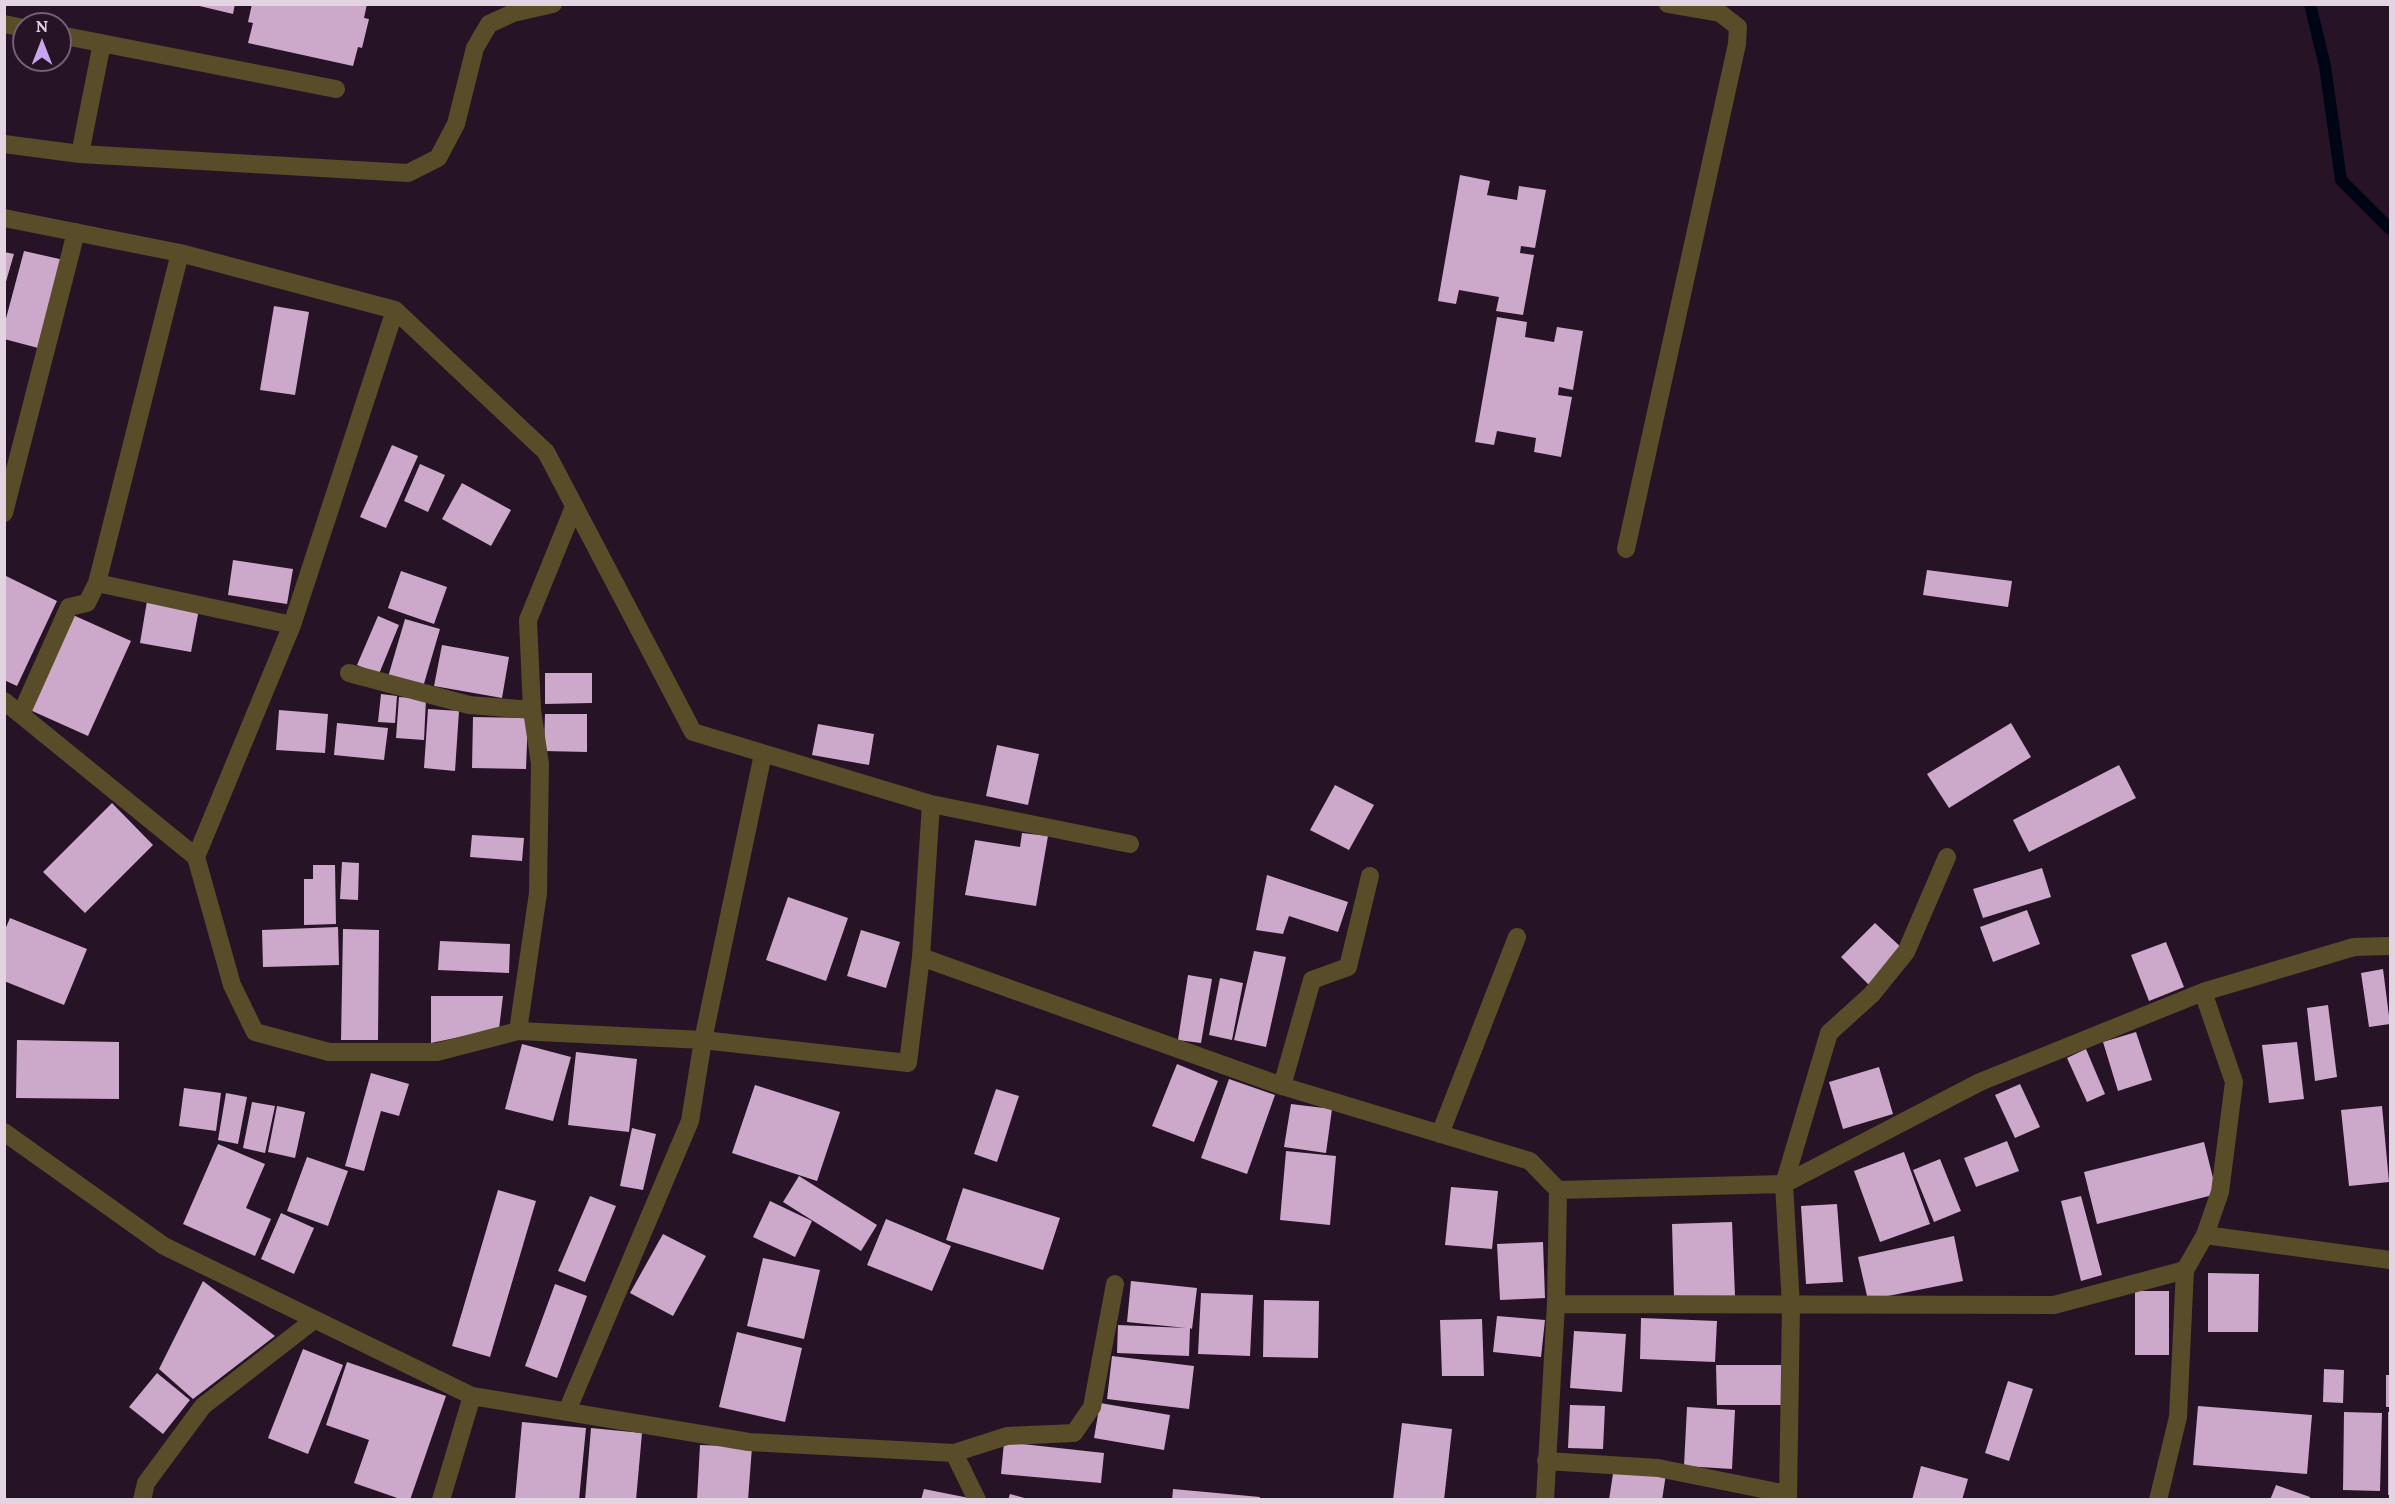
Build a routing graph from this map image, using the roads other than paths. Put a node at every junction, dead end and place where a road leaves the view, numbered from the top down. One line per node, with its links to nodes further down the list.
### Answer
1 (553, 4): 7 (street)
2 (1668, 4): 14 (street)
3 (72, 37): 4 (street)
4 (102, 43): 5 (street); 7 (street)
5 (336, 89)
6 (4, 144): 7 (street)
7 (80, 154)
8 (4, 218): 9 (street)
9 (76, 232): 10 (street); 13 (street)
10 (180, 253): 11 (street); 15 (street)
11 (395, 310): 12 (street); 16 (street)
12 (574, 507): 19 (street); 21 (street)
13 (4, 513)
14 (1626, 549)
15 (97, 583): 16 (street); 20 (street)
16 (292, 625): 24 (street)
17 (349, 673): 19 (street)
18 (4, 701): 20 (street)
19 (532, 710): 31 (street)
20 (21, 714): 24 (street)
21 (763, 754): 22 (street); 32 (street)
22 (931, 804): 23 (street); 29 (street)
23 (1130, 844)
24 (196, 857): 31 (street)
25 (1947, 857): 36 (street)
26 (1370, 876): 33 (street)
27 (1517, 937): 35 (street)
28 (2389, 946): 30 (street)
29 (921, 957): 32 (street); 33 (street)
30 (2203, 992): 36 (street); 38 (street)
31 (518, 1031): 32 (street)
32 (703, 1040): 46 (street)
33 (1282, 1086): 35 (street)
34 (4, 1132): 44 (street)
35 (1440, 1134): 37 (street)
36 (1784, 1184): 37 (street); 43 (street)
37 (1558, 1190): 42 (street)
38 (2205, 1235): 39 (street); 40 (street)
39 (2391, 1260)
40 (2185, 1270): 43 (street); 54 (street)
41 (1115, 1284): 47 (street)
42 (1556, 1304): 43 (street); 48 (street)
43 (1791, 1306): 49 (street)
44 (314, 1320): 45 (street); 50 (street)
45 (472, 1396): 46 (street); 51 (street)
46 (567, 1411): 47 (street)
47 (954, 1453): 52 (street)
48 (1546, 1461): 49 (street); 53 (street)
49 (1787, 1497)
50 (142, 1500)
51 (441, 1500)
52 (977, 1500)
53 (1545, 1500)
54 (2158, 1500)

